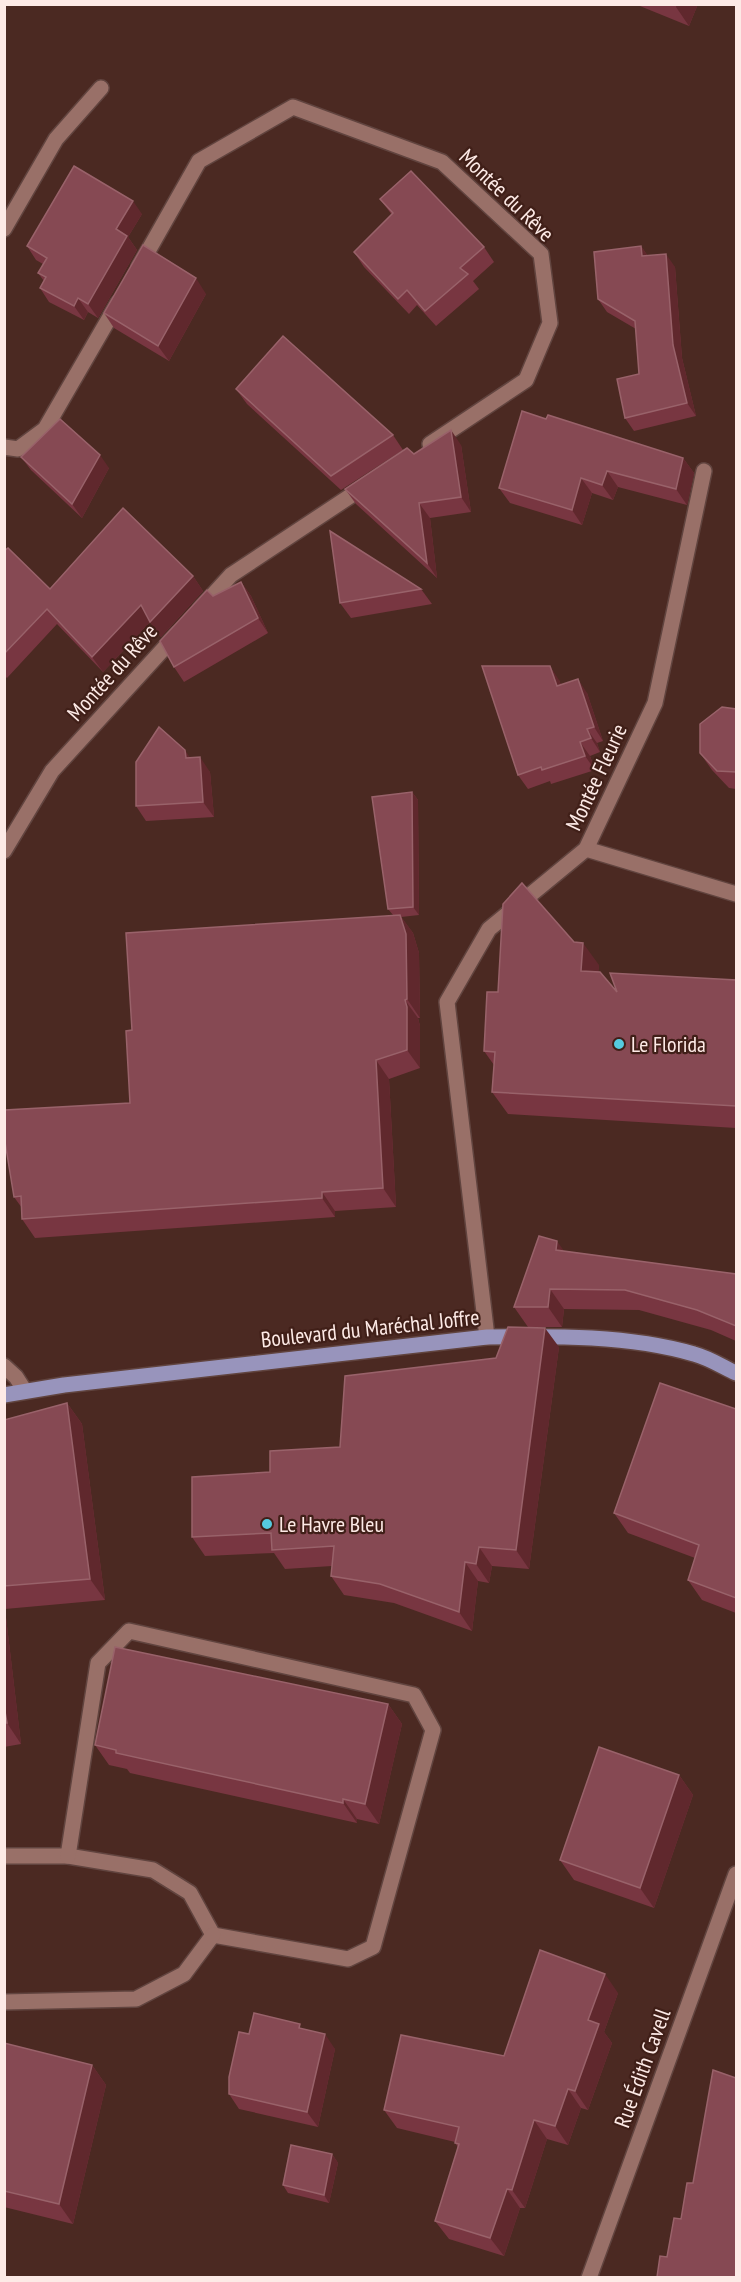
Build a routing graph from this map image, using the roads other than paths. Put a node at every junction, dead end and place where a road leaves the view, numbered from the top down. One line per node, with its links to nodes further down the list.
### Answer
1 (101, 88): 2 (street)
2 (4, 229)
3 (4, 447): 4 (street, Montée du Rêve)
4 (418, 452)
5 (704, 471): 7 (street, Montée Fleurie)
6 (379, 477): 8 (street, Montée du Rêve)
7 (586, 849): 9 (street); 10 (street, Montée Fleurie)
8 (4, 851)
9 (736, 894)
10 (487, 1337): 12 (main road, Boulevard du Maréchal Joffre); 13 (main road, Boulevard du Maréchal Joffre)
11 (4, 1366): 13 (street)
12 (736, 1373)
13 (25, 1391): 14 (main road, Boulevard du Maréchal Joffre)
14 (4, 1395)
15 (4, 1856): 16 (street)
16 (68, 1856): 18 (street); 18 (street)
17 (736, 1874): 20 (street, Rue Édith Cavell)
18 (213, 1935): 19 (street)
19 (4, 2002)
20 (589, 2277)

